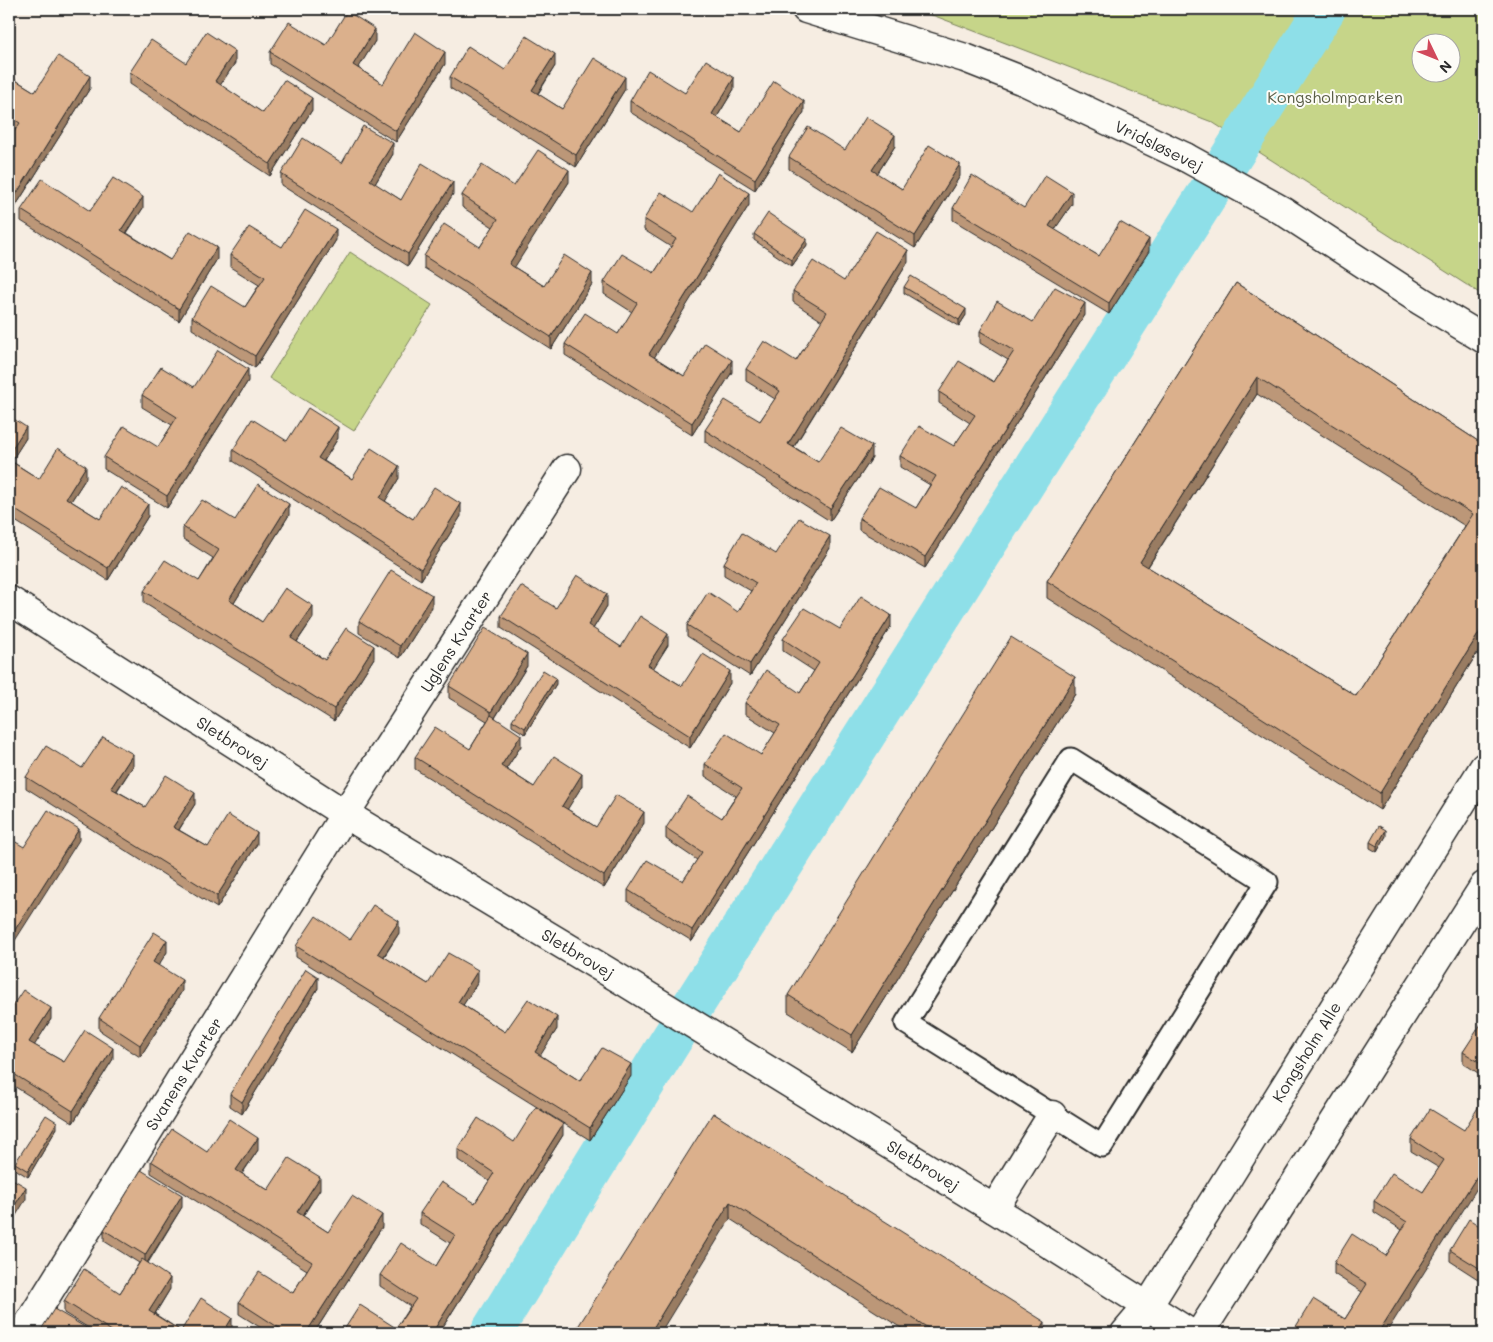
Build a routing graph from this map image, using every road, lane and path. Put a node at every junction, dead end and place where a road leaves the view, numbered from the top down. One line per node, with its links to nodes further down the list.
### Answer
1 (806, 9): 2 (street, Vridsløsevej)
2 (1484, 339)
3 (567, 469): 6 (street, Uglens Kvarter)
4 (9, 600): 6 (street, Sletbrovej)
5 (1483, 772): 10 (street, Kongsholm Alle)
6 (345, 814): 9 (street, Sletbrovej); 11 (street, Svanens Kvarter)
7 (1484, 886): 14 (street)
8 (1052, 1115): 8 (lane); 9 (street)
9 (994, 1209): 10 (street, Sletbrovej)
10 (1148, 1306): 12 (street, Kongsholm Alle); 13 (street, Sletbrovej)
11 (22, 1333)
12 (1125, 1333)
13 (1190, 1333)
14 (1200, 1333)

